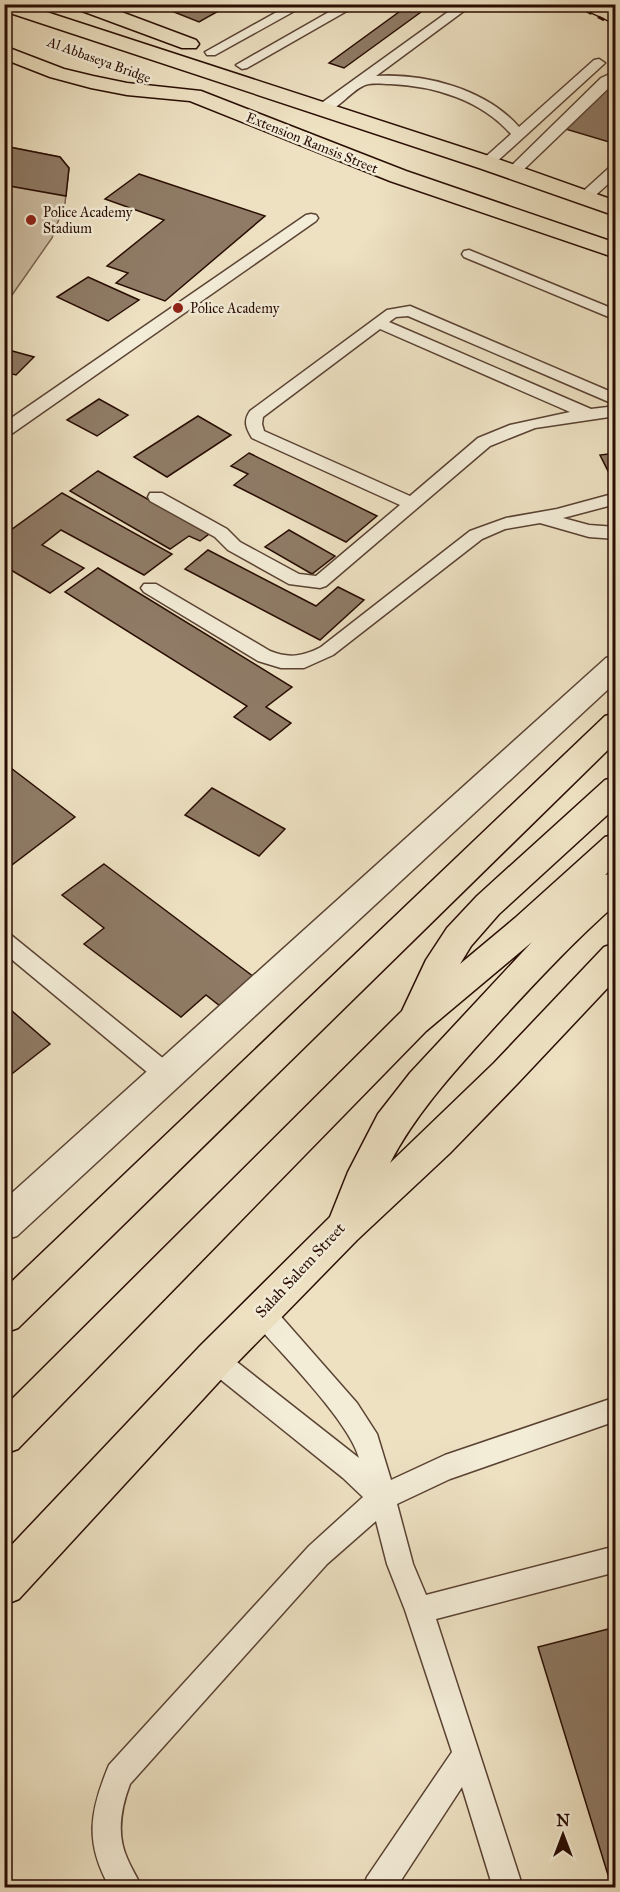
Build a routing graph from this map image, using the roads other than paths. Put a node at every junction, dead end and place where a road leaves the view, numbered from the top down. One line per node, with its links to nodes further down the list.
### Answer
1 (81, 4): 10 (main road, Extension Ramsis Street)
2 (301, 4): 10 (lane)
3 (353, 4): 12 (lane)
4 (589, 4): 7 (main road)
5 (4, 5): 8 (main road, Al Abbaseya Bridge)
6 (466, 5): 15 (lane)
7 (615, 18)
8 (100, 38): 17 (main road, Extension Ramsis Street)
9 (4, 52): 16 (main road, Extension Ramsis Street)
10 (211, 52): 12 (main road, Extension Ramsis Street)
11 (599, 63): 19 (lane)
12 (242, 65): 17 (main road, Extension Ramsis Street)
13 (118, 67): 16 (main road, Al Abbaseya Bridge)
14 (615, 75): 22 (lane)
15 (362, 81): 18 (lane); 19 (lane)
16 (194, 95): 26 (main road, Extension Ramsis Street)
17 (282, 97): 18 (main road, Extension Ramsis Street)
18 (321, 110): 20 (main road, Extension Ramsis Street)
19 (518, 134): 20 (lane)
20 (487, 164): 22 (main road, Extension Ramsis Street)
21 (615, 168): 23 (lane)
22 (513, 172): 23 (main road, Extension Ramsis Street)
23 (584, 198): 24 (main road, Extension Ramsis Street)
24 (615, 209)
25 (311, 218): 35 (lane)
26 (615, 251)
27 (469, 254): 28 (lane)
28 (615, 316)
29 (378, 323): 30 (lane); 31 (lane); 38 (lane)
30 (478, 340): 31 (lane); 32 (lane)
31 (458, 357): 34 (lane)
32 (615, 400)
33 (615, 411): 34 (lane)
34 (589, 414): 38 (lane)
35 (4, 431)
36 (156, 497): 38 (lane)
37 (615, 498): 39 (lane)
38 (412, 504)
39 (540, 518): 40 (lane); 41 (lane)
40 (615, 533)
41 (150, 588)
42 (615, 665): 51 (street)
43 (615, 724): 55 (main road)
44 (615, 788): 50 (main road)
45 (615, 846): 47 (main road, Salah Salem Street)
46 (615, 884): 47 (main road, Salah Salem Street)
47 (539, 934): 50 (main road, Salah Salem Street); 53 (main road, Salah Salem Street)
48 (4, 941): 51 (lane)
49 (615, 956): 53 (main road)
50 (414, 1021): 58 (main road, Salah Salem Street)
51 (167, 1075): 52 (street)
52 (4, 1224)
53 (344, 1228): 54 (main road, Salah Salem Street)
54 (261, 1312): 56 (main road, Salah Salem Street); 59 (lane)
55 (4, 1315)
56 (214, 1359): 59 (lane); 61 (main road, Salah Salem Street)
57 (615, 1409): 59 (lane)
58 (4, 1435)
59 (382, 1498): 62 (lane); 64 (lane)
60 (615, 1559): 62 (lane)
61 (4, 1584)
62 (418, 1610): 63 (lane)
63 (467, 1755): 65 (lane); 66 (lane)
64 (127, 1887)
65 (378, 1887)
66 (507, 1887)

